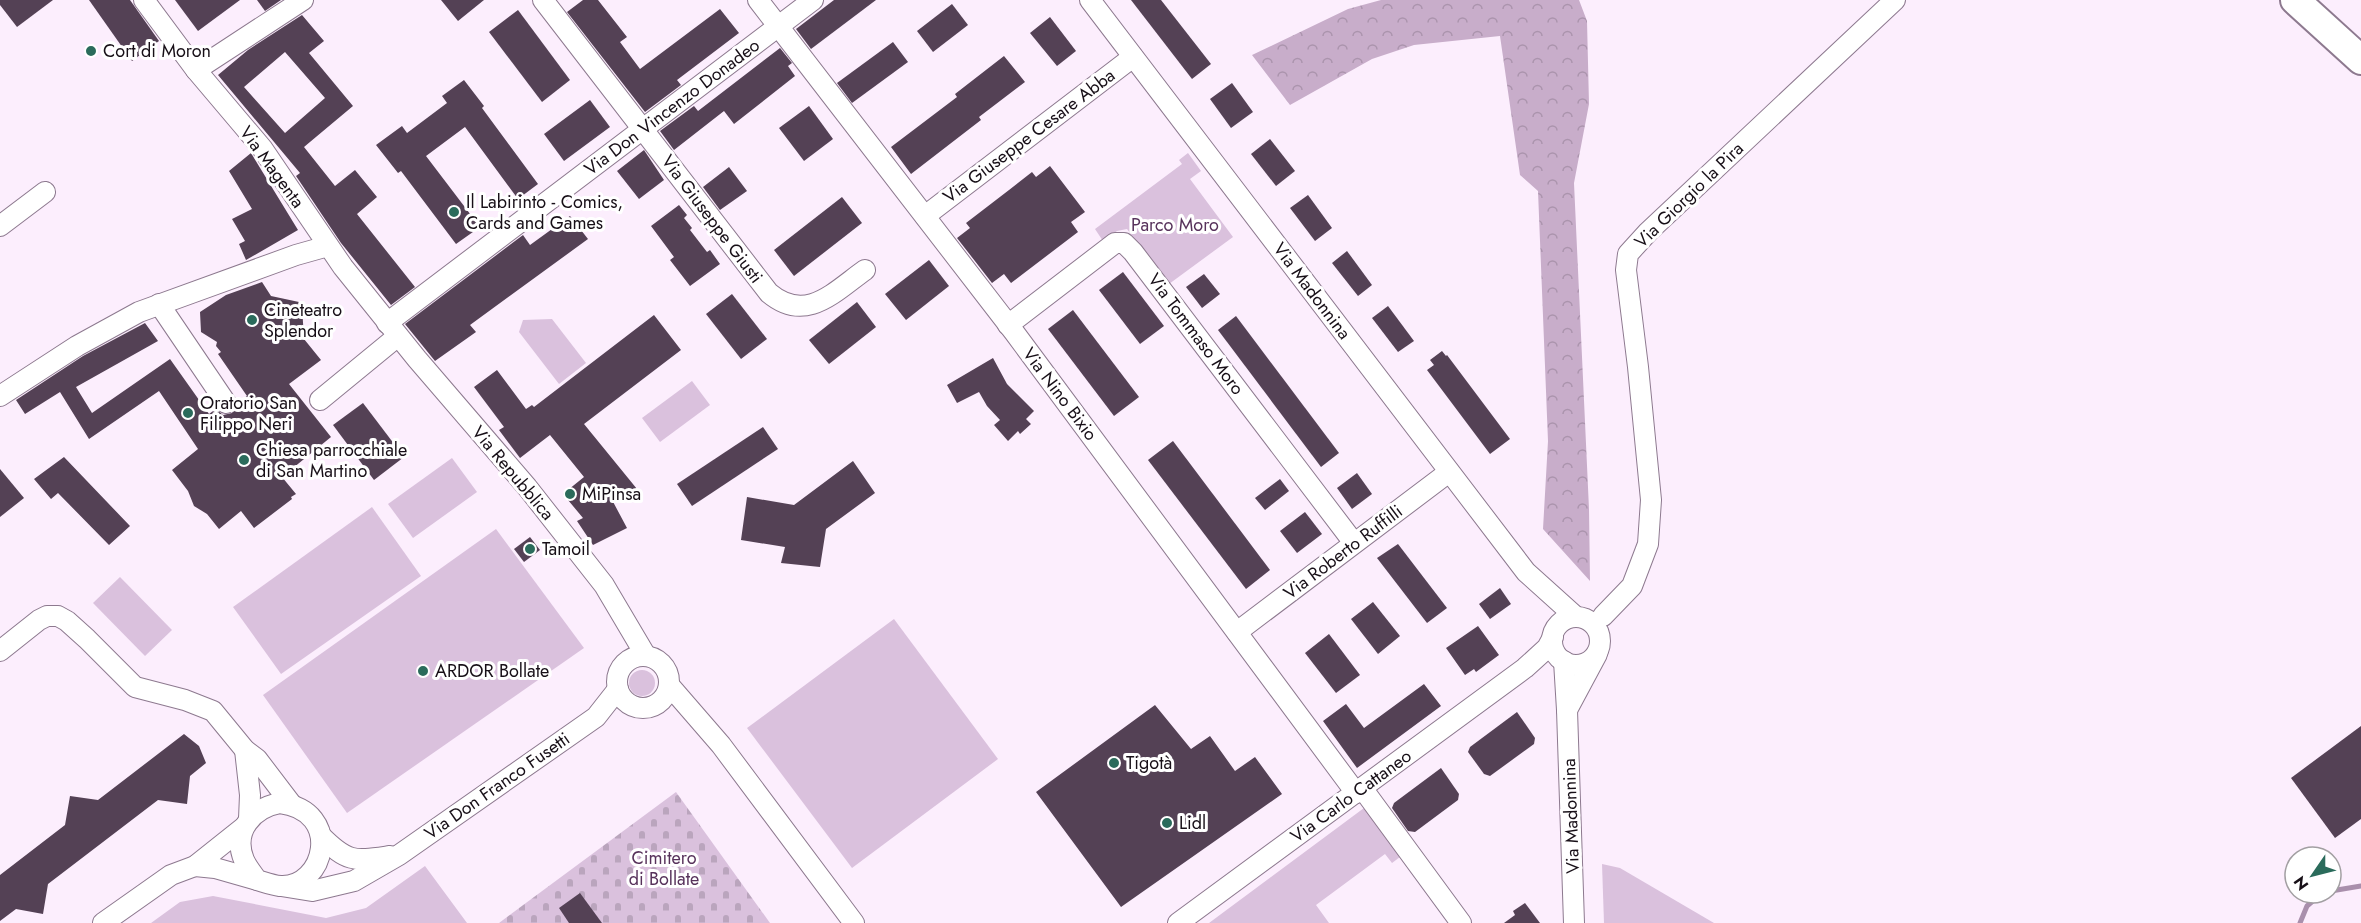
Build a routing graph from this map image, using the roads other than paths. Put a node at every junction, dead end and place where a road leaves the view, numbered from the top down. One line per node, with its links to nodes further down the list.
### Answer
1 (144, 0): 12 (street, Via Magenta)
2 (303, 0): 12 (street)
3 (543, 0): 13 (street, Via Giuseppe Giusti)
4 (758, 0): 9 (street, Via Nino Bixio)
5 (813, 0): 9 (street, Via Don Vincenzo Donadeo)
6 (1090, 0): 10 (street, Via Madonnina)
7 (1895, 0): 29 (street, Via Giorgio la Pira)
8 (2295, 0): 11 (street)
9 (779, 26): 13 (street, Via Don Vincenzo Donadeo); 15 (street, Via Nino Bixio)
10 (1133, 57): 15 (street, Via Giuseppe Cesare Abba); 25 (street, Via Madonnina)
11 (2361, 60)
12 (196, 70): 17 (street, Via Magenta)
13 (645, 129): 18 (street, Via Giuseppe Giusti); 21 (street, Via Don Vincenzo Donadeo)
14 (45, 192): 16 (street)
15 (925, 216): 20 (street, Via Nino Bixio)
16 (0, 226)
17 (328, 246): 19 (street); 21 (street, Via Magenta)
18 (866, 270)
19 (159, 304): 22 (street); 24 (street)
20 (1008, 325): 26 (street, Via Tommaso Moro); 31 (street, Via Nino Bixio)
21 (393, 329): 23 (street, Via Don Vincenzo Donadeo); 28 (street, Via Repubblica)
22 (0, 396)
23 (320, 400)
24 (226, 403)
25 (1449, 472): 26 (street, Via Roberto Ruffilli); 27 (street, Via Madonnina)
26 (1354, 543): 31 (street, Via Roberto Ruffilli)
27 (1535, 580): 30 (street, Via Madonnina); 32 (street, Via Madonnina)
28 (620, 615): 35 (street, Via Repubblica); 37 (street, Via Repubblica)
29 (1603, 616)
30 (1576, 617): 32 (street); 33 (street)
31 (1237, 632): 47 (street, Via Nino Bixio)
32 (1554, 633): 36 (street); 38 (street, Via Carlo Cattaneo)
33 (1599, 650): 36 (street); 43 (street, Via Madonnina)
34 (0, 651): 46 (street)
35 (646, 656): 37 (street); 39 (street)
36 (1562, 660): 38 (street, Via Carlo Cattaneo); 43 (street, Via Madonnina)
37 (626, 662): 40 (street)
38 (1525, 668): 47 (street, Via Carlo Cattaneo)
39 (669, 685): 41 (street); 45 (street)
40 (618, 689): 42 (street); 44 (street, Via Don Franco Fusetti)
41 (659, 703): 42 (street); 45 (street)
42 (632, 706): 44 (street, Via Don Franco Fusetti)
43 (1568, 710): 59 (street, Via Madonnina)
44 (596, 717): 51 (street, Via Don Franco Fusetti)
45 (714, 737): 56 (street)
46 (246, 750): 48 (street); 49 (street)
47 (1359, 790): 57 (street, Via Carlo Cattaneo); 58 (street, Via Nino Bixio)
48 (292, 805): 49 (street); 50 (street)
49 (246, 823): 52 (street); 53 (street)
50 (321, 836): 51 (street, Via Don Franco Fusetti); 54 (street)
51 (399, 855): 54 (street, Via Don Franco Fusetti)
52 (195, 866): 53 (street); 55 (street)
53 (257, 880): 54 (street)
54 (281, 886)
55 (103, 923)
56 (854, 923)
57 (1178, 923)
58 (1461, 923)
59 (1574, 923)

